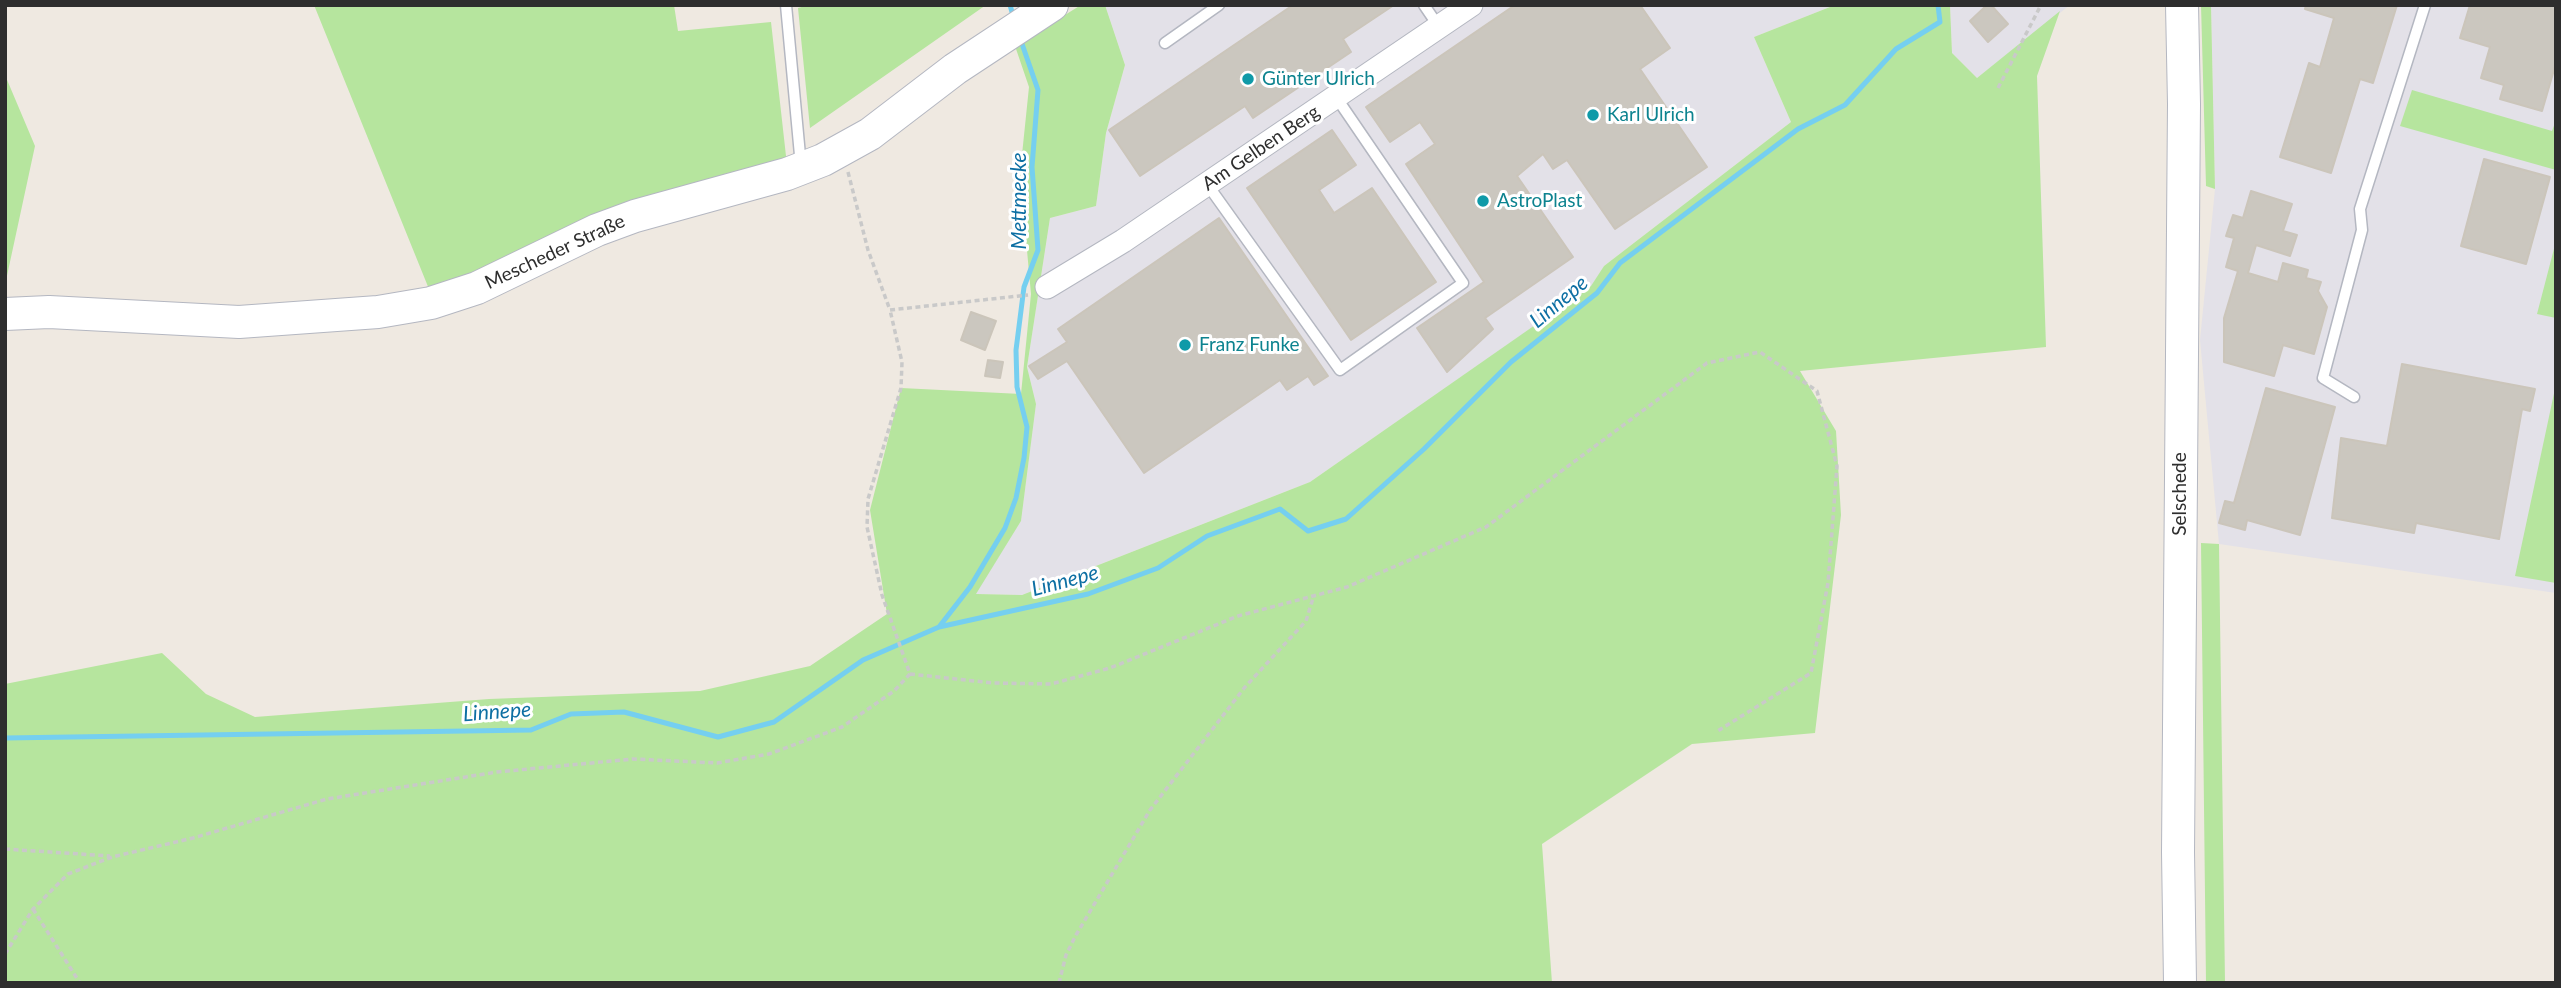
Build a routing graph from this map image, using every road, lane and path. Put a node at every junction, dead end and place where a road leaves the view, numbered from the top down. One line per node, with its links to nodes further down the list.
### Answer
1 (786, 5): 14 (lane)
2 (1052, 5): 13 (main road, Mescheder Straße)
3 (1219, 5): 10 (lane)
4 (1424, 5): 9 (lane)
5 (1471, 5): 9 (street, Am Gelben Berg)
6 (2041, 5): 11 (path)
7 (2182, 5): 29 (main road, Selschede)
8 (2425, 5): 19 (lane)
9 (1439, 27): 12 (street, Am Gelben Berg)
10 (1165, 43)
11 (1998, 88)
12 (1336, 97): 15 (street, Am Gelben Berg); 15 (lane)
13 (842, 150): 14 (main road, Mescheder Straße); 17 (path)
14 (802, 169): 18 (main road, Mescheder Straße)
15 (1208, 184): 16 (street, Am Gelben Berg)
16 (1039, 290): 17 (path)
17 (890, 310): 21 (path)
18 (5, 314)
19 (2354, 397)
20 (1314, 595): 21 (path); 22 (path); 28 (path)
21 (910, 674): 24 (path)
22 (1716, 732)
23 (5, 849): 24 (path)
24 (112, 857): 25 (path)
25 (33, 909): 26 (path); 27 (path)
26 (5, 954)
27 (80, 983)
28 (1059, 983)
29 (2180, 983)

